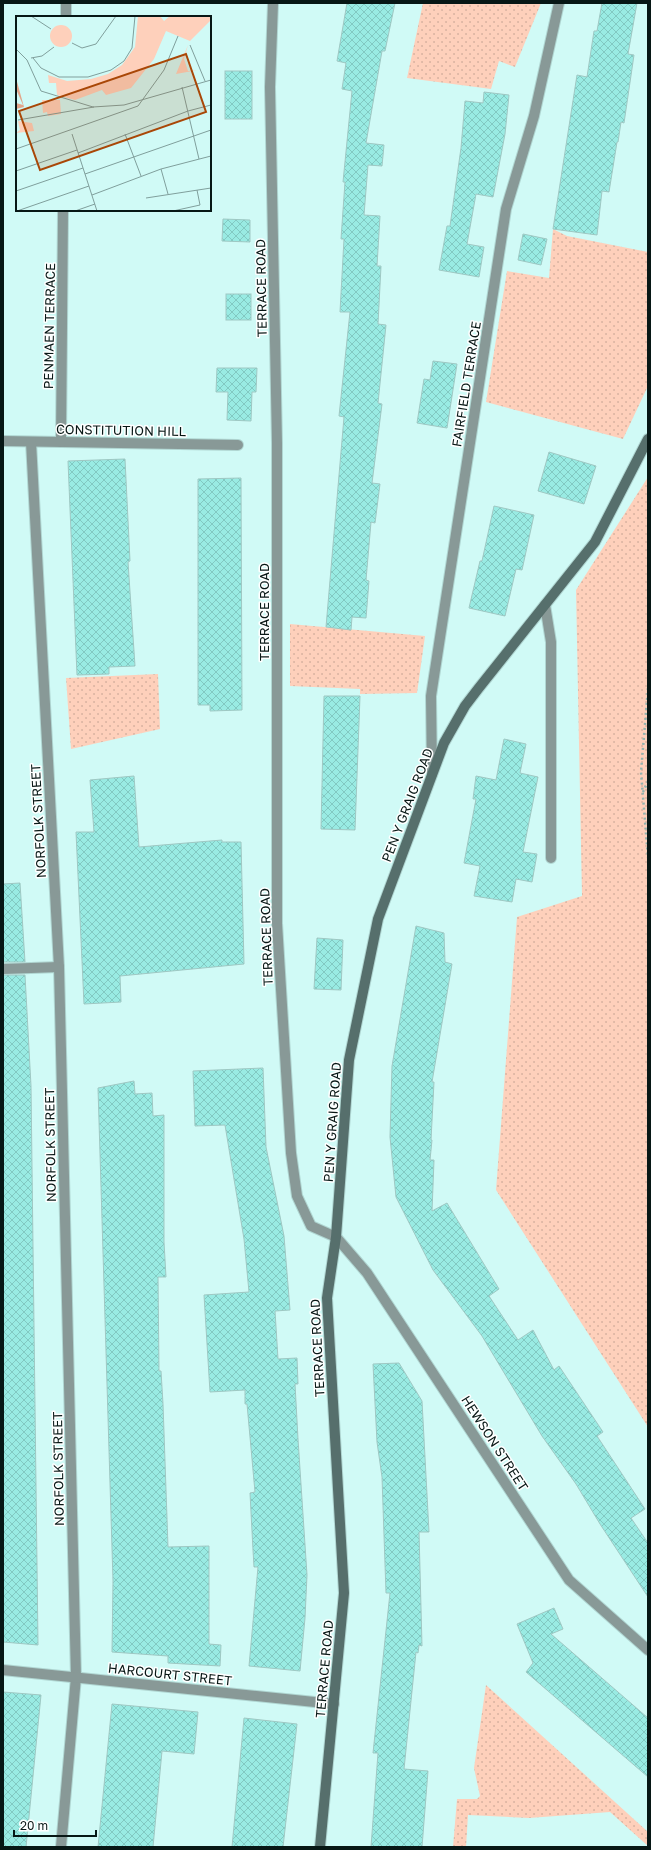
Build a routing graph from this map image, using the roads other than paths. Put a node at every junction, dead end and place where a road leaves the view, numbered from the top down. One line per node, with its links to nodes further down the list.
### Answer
1 (66, 3): 4 (street)
2 (273, 3): 16 (street, TERRACE ROAD)
3 (559, 3): 12 (street, FAIRFIELD TERRACE)
4 (66, 16)
5 (63, 211): 9 (street, PENMAEN TERRACE)
6 (648, 439): 11 (street, PEN Y GRAIG ROAD)
7 (3, 441): 8 (street, CONSTITUTION HILL)
8 (32, 442): 9 (street, CONSTITUTION HILL); 14 (street, NORFOLK STREET)
9 (61, 442): 10 (street, CONSTITUTION HILL)
10 (238, 444)
11 (545, 604): 12 (street, PEN Y GRAIG ROAD); 13 (street)
12 (432, 774): 16 (street, PEN Y GRAIG ROAD)
13 (551, 858)
14 (59, 967): 15 (street); 19 (street, NORFOLK STREET)
15 (3, 969)
16 (336, 1237): 17 (street, HEWSON STREET); 20 (street, TERRACE ROAD)
17 (648, 1650)
18 (3, 1670): 19 (street, HARCOURT STREET)
19 (76, 1677): 20 (street, HARCOURT STREET); 21 (street, NORFOLK STREET)
20 (334, 1704): 22 (street, TERRACE ROAD)
21 (60, 1847)
22 (320, 1847)

